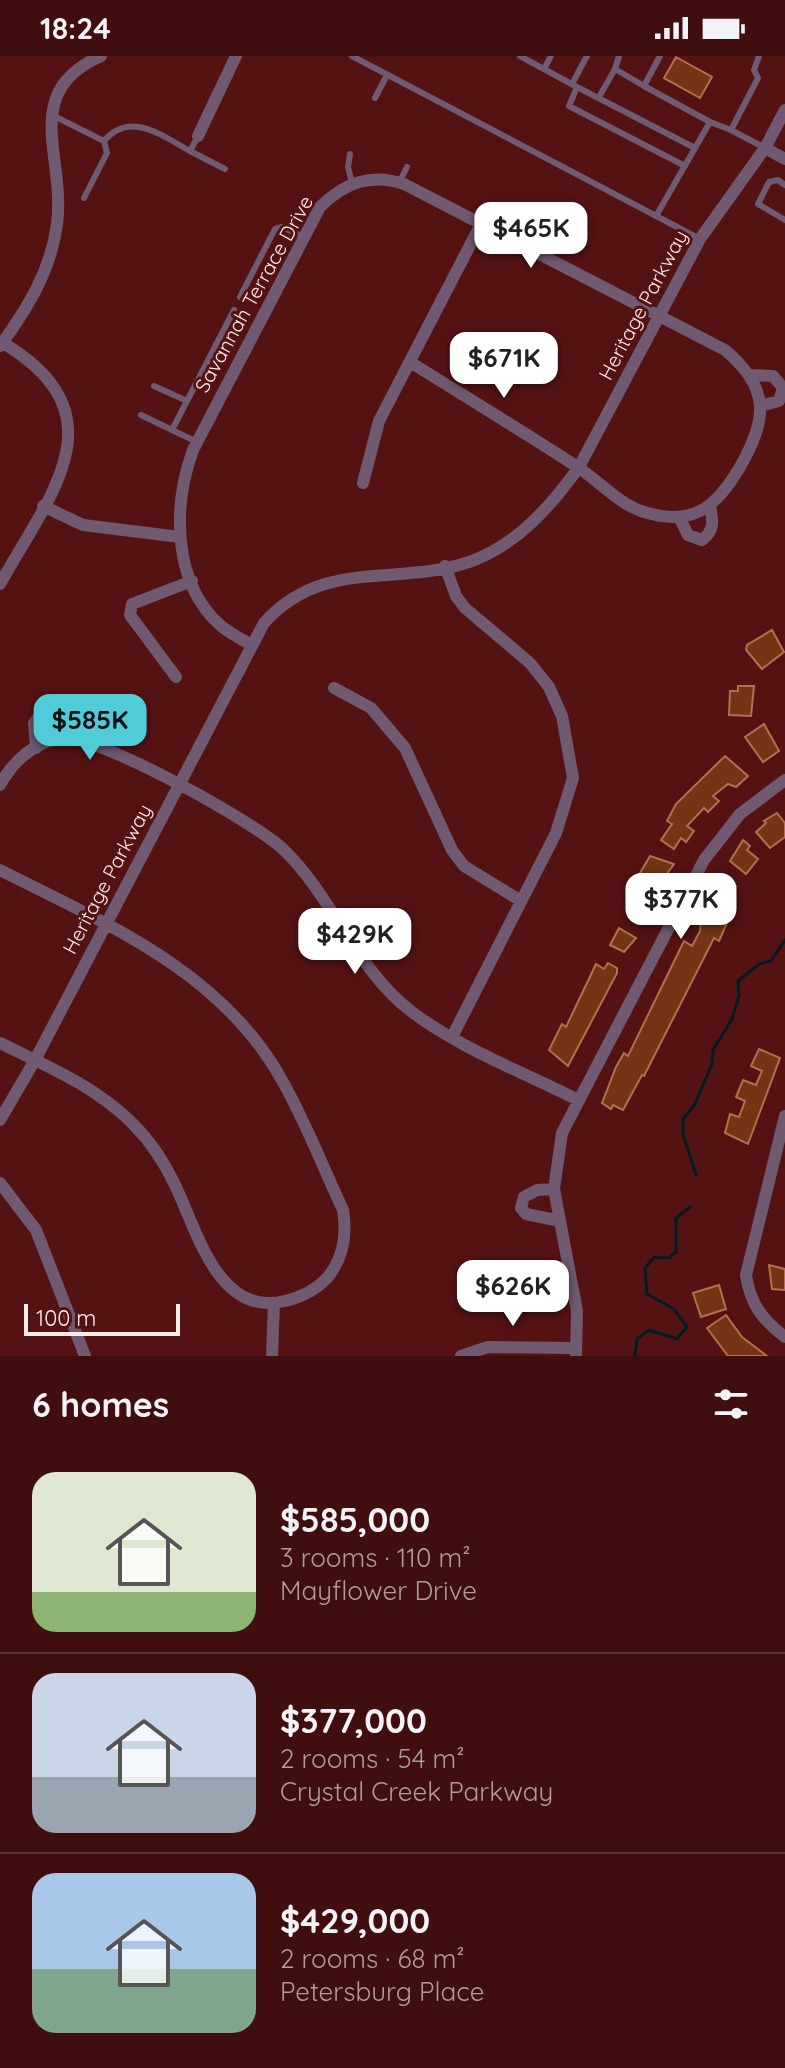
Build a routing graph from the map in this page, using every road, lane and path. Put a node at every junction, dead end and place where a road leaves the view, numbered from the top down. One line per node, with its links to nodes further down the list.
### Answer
1 (101, 56): 18 (street)
2 (236, 56): 21 (street)
3 (352, 56): 12 (lane)
4 (520, 56): 10 (lane)
5 (551, 56): 10 (lane)
6 (587, 56): 13 (lane)
7 (619, 56): 11 (lane)
8 (660, 56): 14 (lane)
9 (759, 56): 20 (lane)
10 (544, 69): 13 (lane)
11 (615, 69): 14 (lane); 15 (lane)
12 (387, 75): 16 (lane); 35 (lane)
13 (575, 86): 15 (lane); 28 (lane)
14 (644, 86): 19 (lane)
15 (599, 97): 23 (lane)
16 (375, 98)
17 (785, 110): 24 (street, Heritage Parkway)
18 (50, 114): 22 (lane); 43 (street)
19 (710, 122): 20 (lane); 23 (lane)
20 (731, 130): 24 (lane)
21 (198, 136): 25 (lane)
22 (104, 141): 25 (lane); 34 (lane)
23 (695, 148): 28 (lane)
24 (765, 148): 27 (street); 39 (street, Heritage Parkway)
25 (190, 151): 30 (lane)
26 (350, 154): 31 (lane)
27 (785, 159)
28 (685, 166): 35 (lane)
29 (407, 167): 32 (lane)
30 (225, 169)
31 (352, 183): 32 (street); 38 (street, Savannah Terrace Drive)
32 (400, 183): 37 (street)
33 (785, 185): 36 (lane)
34 (84, 198)
35 (656, 216): 39 (lane)
36 (785, 220)
37 (481, 224): 42 (street); 44 (street)
38 (304, 237): 40 (lane); 51 (street, Savannah Terrace Drive)
39 (700, 239): 42 (street, Heritage Parkway)
40 (240, 297)
41 (234, 310): 47 (lane)
42 (659, 317): 45 (street); 52 (street, Heritage Parkway)
43 (1, 344): 54 (street)
44 (410, 362): 52 (street); 53 (street)
45 (750, 375): 48 (street); 48 (street)
46 (154, 386): 47 (lane)
47 (187, 401): 50 (lane)
48 (760, 406): 55 (street)
49 (141, 415): 50 (lane)
50 (172, 430): 51 (lane)
51 (197, 442): 57 (street, Savannah Terrace Drive)
52 (579, 467): 56 (street); 58 (street, Heritage Parkway)
53 (363, 483)
54 (43, 506): 57 (street); 60 (street)
55 (710, 506): 56 (street); 56 (street)
56 (679, 517)
57 (180, 537): 59 (street, Savannah Terrace Drive)
58 (445, 566): 61 (street, Heritage Parkway); 70 (street)
59 (192, 581): 61 (street, Savannah Terrace Drive); 62 (street)
60 (0, 584)
61 (252, 645): 68 (street, Heritage Parkway)
62 (176, 677)
63 (334, 688): 70 (street)
64 (67, 738): 65 (street); 65 (street); 68 (street)
65 (36, 748): 67 (street)
66 (785, 780): 75 (street)
67 (0, 785)
68 (178, 786): 71 (street, Heritage Parkway); 72 (street)
69 (0, 870): 71 (street)
70 (521, 901): 72 (street)
71 (106, 924): 74 (street, Heritage Parkway); 81 (street)
72 (452, 1037): 75 (street)
73 (0, 1043): 74 (street)
74 (35, 1060): 77 (street, Heritage Parkway); 81 (street)
75 (578, 1100): 79 (street)
76 (785, 1116): 82 (street)
77 (0, 1120)
78 (0, 1183): 84 (street)
79 (554, 1189): 80 (street); 80 (street)
80 (560, 1221): 83 (street)
81 (274, 1304): 85 (street)
82 (785, 1337)
83 (576, 1352): 86 (street)
84 (85, 1356)
85 (272, 1356)
86 (461, 1356)

